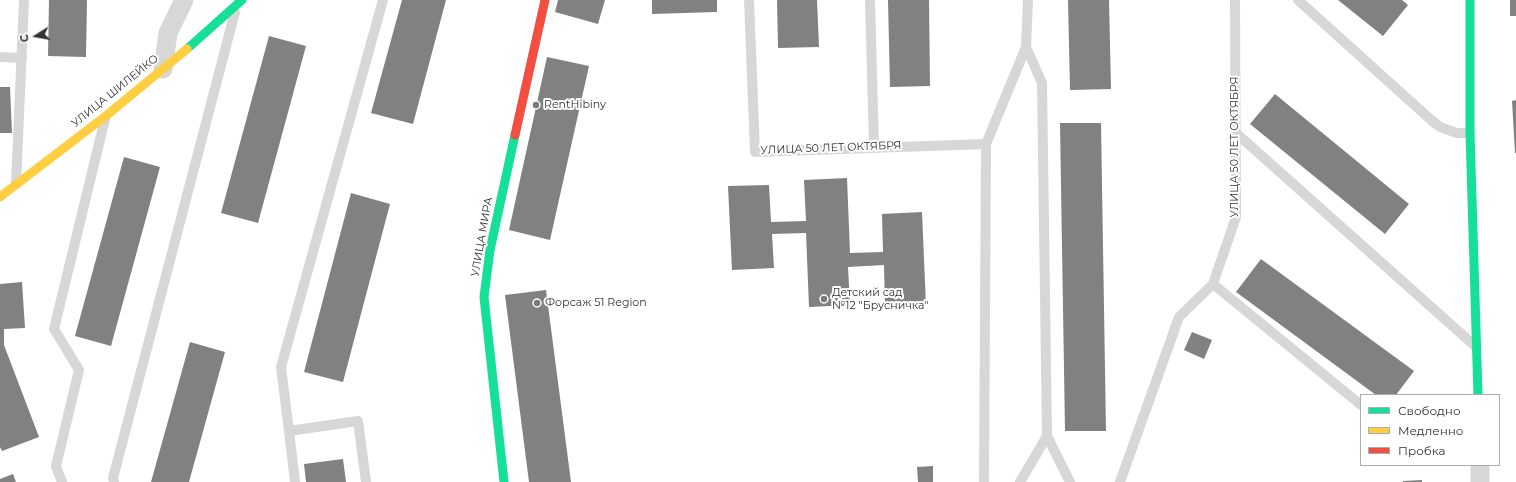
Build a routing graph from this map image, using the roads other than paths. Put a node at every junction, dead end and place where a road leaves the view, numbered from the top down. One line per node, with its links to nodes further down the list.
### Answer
1 (24, 0): 14 (lane)
2 (184, 0): 15 (street)
3 (383, 0): 27 (lane)
4 (545, 0): 34 (street, УЛИЦА МИРА)
5 (749, 0): 20 (lane, УЛИЦА 50 ЛЕТ ОКТЯБРЯ)
6 (870, 0): 20 (lane)
7 (1028, 0): 12 (lane)
8 (1235, 0): 17 (lane, УЛИЦА 50 ЛЕТ ОКТЯБРЯ)
9 (1298, 0): 18 (lane)
10 (1470, 0): 18 (street)
11 (240, 2): 15 (street, УЛИЦА ШИЛЕЙКО); 31 (lane)
12 (1026, 47): 19 (lane); 28 (lane)
13 (0, 57): 14 (lane)
14 (22, 58): 21 (lane)
15 (163, 69): 16 (street, УЛИЦА ШИЛЕЙКО)
16 (107, 115): 21 (street, УЛИЦА ШИЛЕЙКО); 30 (lane)
17 (1236, 133): 23 (lane, УЛИЦА 50 ЛЕТ ОКТЯБРЯ); 24 (lane)
18 (1470, 133): 24 (street)
19 (986, 144): 20 (lane, УЛИЦА 50 ЛЕТ ОКТЯБРЯ); 35 (lane)
20 (874, 147)
21 (16, 184): 22 (street, УЛИЦА ШИЛЕЙКО)
22 (0, 197)
23 (1213, 284): 26 (lane); 38 (lane, УЛИЦА 50 ЛЕТ ОКТЯБРЯ)
24 (1475, 346): 25 (street)
25 (1478, 394)
26 (1360, 404)
27 (289, 431): 32 (lane); 33 (lane)
28 (1047, 436): 36 (lane); 37 (lane)
29 (1480, 466): 39 (street)
30 (62, 482)
31 (114, 482)
32 (295, 482)
33 (366, 482)
34 (504, 482)
35 (984, 482)
36 (1020, 482)
37 (1070, 482)
38 (1120, 482)
39 (1480, 482)

